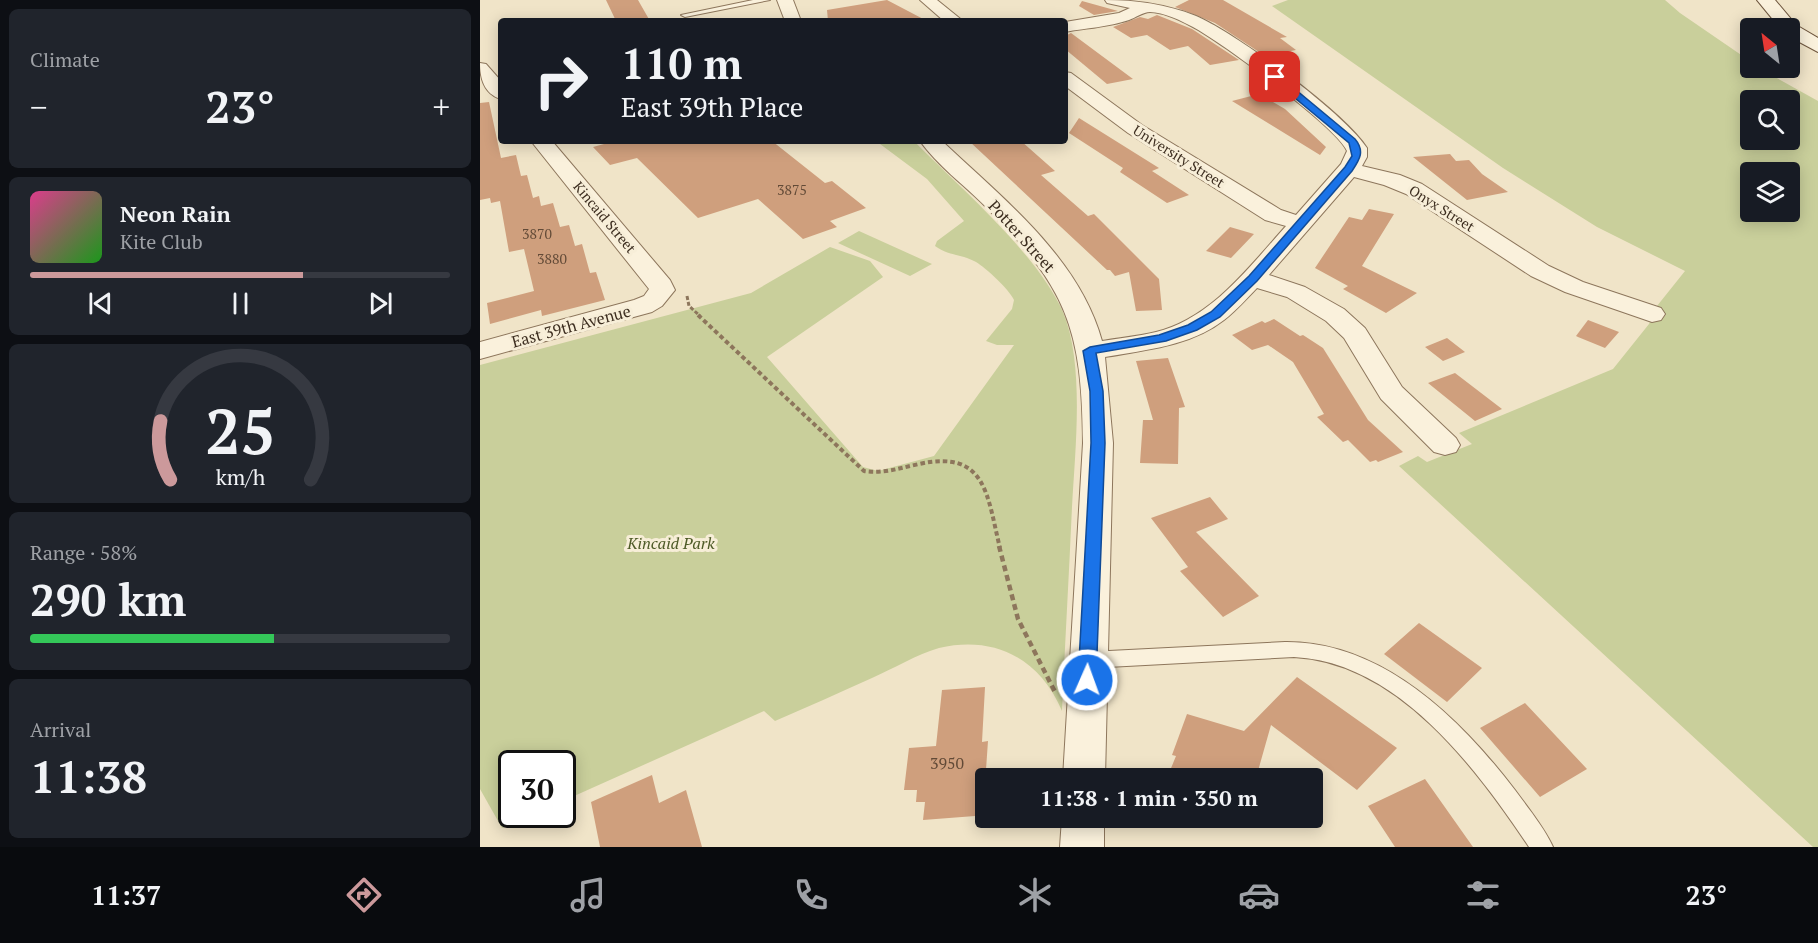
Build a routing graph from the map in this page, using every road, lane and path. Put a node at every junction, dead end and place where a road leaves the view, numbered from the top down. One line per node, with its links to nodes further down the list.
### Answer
1 (766, 0): 7 (lane)
2 (785, 0): 8 (street)
3 (928, 0): 9 (street)
4 (1113, 0): 6 (street)
5 (1766, 0): 10 (street)
6 (1153, 4): 11 (street); 19 (street)
7 (685, 15)
8 (792, 18)
9 (951, 18)
10 (1780, 18)
11 (1068, 26)
12 (1800, 35): 13 (street)
13 (1818, 46)
14 (480, 68): 16 (street)
15 (1068, 79): 20 (street, University Street)
16 (498, 89)
17 (544, 144): 22 (street, Kincaid Street)
18 (933, 144): 26 (street, Potter Street)
19 (1349, 169): 20 (street); 24 (street, Onyx Street)
20 (1299, 223): 21 (street)
21 (1253, 278): 26 (street); 27 (street)
22 (659, 296): 25 (street, East 39th Avenue)
23 (687, 296): 29 (path)
24 (1652, 314)
25 (480, 351)
26 (1090, 351): 28 (street, Potter Street)
27 (1445, 445)
28 (1088, 660): 29 (street, Potter Street); 33 (lane)
29 (1085, 740): 30 (street, Potter Street)
30 (1084, 768)
31 (1083, 828): 32 (street)
32 (1082, 847)
33 (1542, 847)

